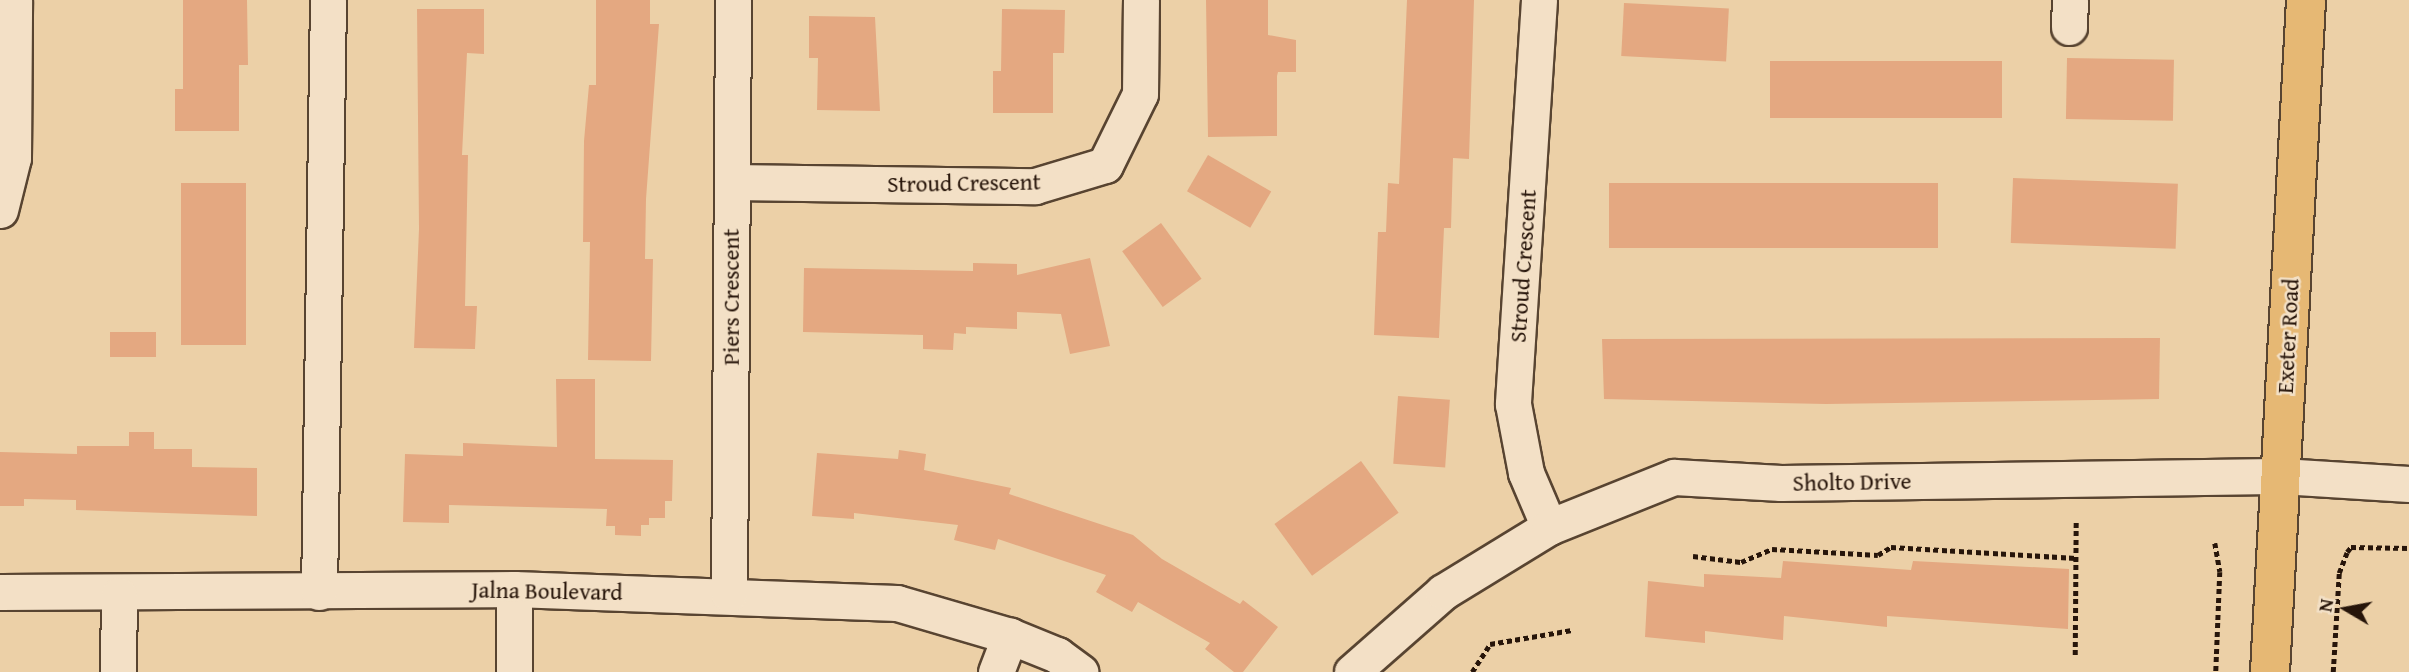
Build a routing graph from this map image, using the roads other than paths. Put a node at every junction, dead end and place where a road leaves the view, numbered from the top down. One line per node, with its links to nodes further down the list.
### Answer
1 (14, 0): 7 (street)
2 (328, 0): 15 (street)
3 (733, 0): 8 (street, Piers Crescent)
4 (1142, 0): 8 (street, Stroud Crescent)
5 (1539, 0): 12 (street, Stroud Crescent)
6 (2306, 0): 10 (main road, Exeter Road)
7 (7, 72): 9 (street)
8 (732, 182): 16 (street, Piers Crescent)
9 (0, 211)
10 (2281, 476): 11 (street, Sholto Drive); 12 (street, Sholto Drive); 24 (main road, Exeter Road)
11 (2409, 484)
12 (1549, 527): 23 (street, Sholto Drive)
13 (514, 589): 15 (street, Jalna Boulevard); 16 (street, Jalna Boulevard); 20 (street)
14 (0, 592): 17 (street, Jalna Boulevard)
15 (318, 592): 17 (street, Jalna Boulevard)
16 (729, 594): 18 (street, Jalna Boulevard)
17 (119, 595): 19 (street)
18 (1010, 636): 21 (street); 22 (street, Jalna Boulevard)
19 (118, 672)
20 (514, 672)
21 (996, 672)
22 (1080, 672)
23 (1352, 672)
24 (2270, 672)

